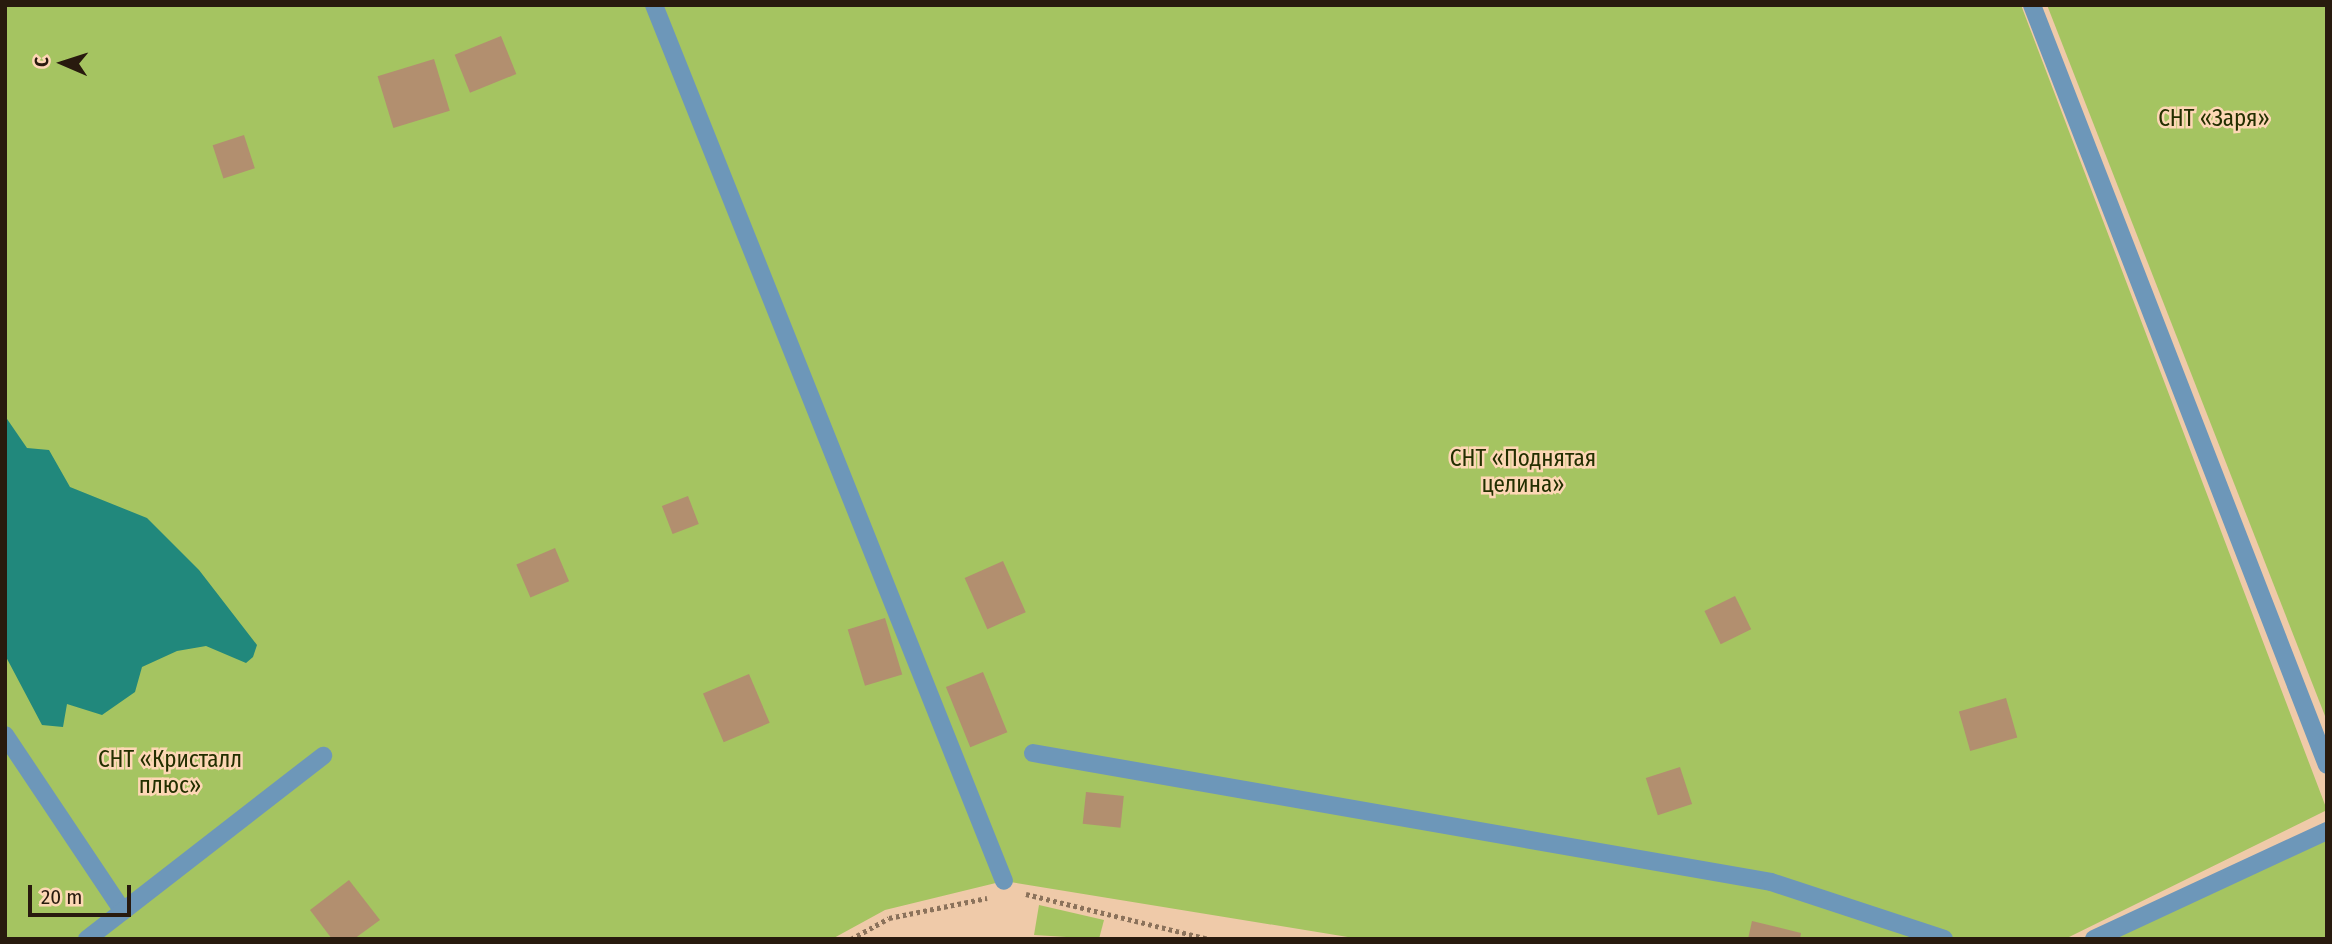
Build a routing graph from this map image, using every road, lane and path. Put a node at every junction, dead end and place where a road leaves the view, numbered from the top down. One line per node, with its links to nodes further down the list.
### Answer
1 (654, 5): 8 (lane)
2 (2032, 5): 6 (lane)
3 (5, 736): 9 (lane)
4 (1033, 753): 13 (lane)
5 (323, 756): 9 (lane)
6 (2327, 765)
7 (2327, 831): 14 (lane)
8 (1008, 889): 11 (path); 12 (path)
9 (123, 911): 10 (lane)
10 (87, 939)
11 (851, 939)
12 (1209, 939)
13 (1944, 939)
14 (2094, 939)

